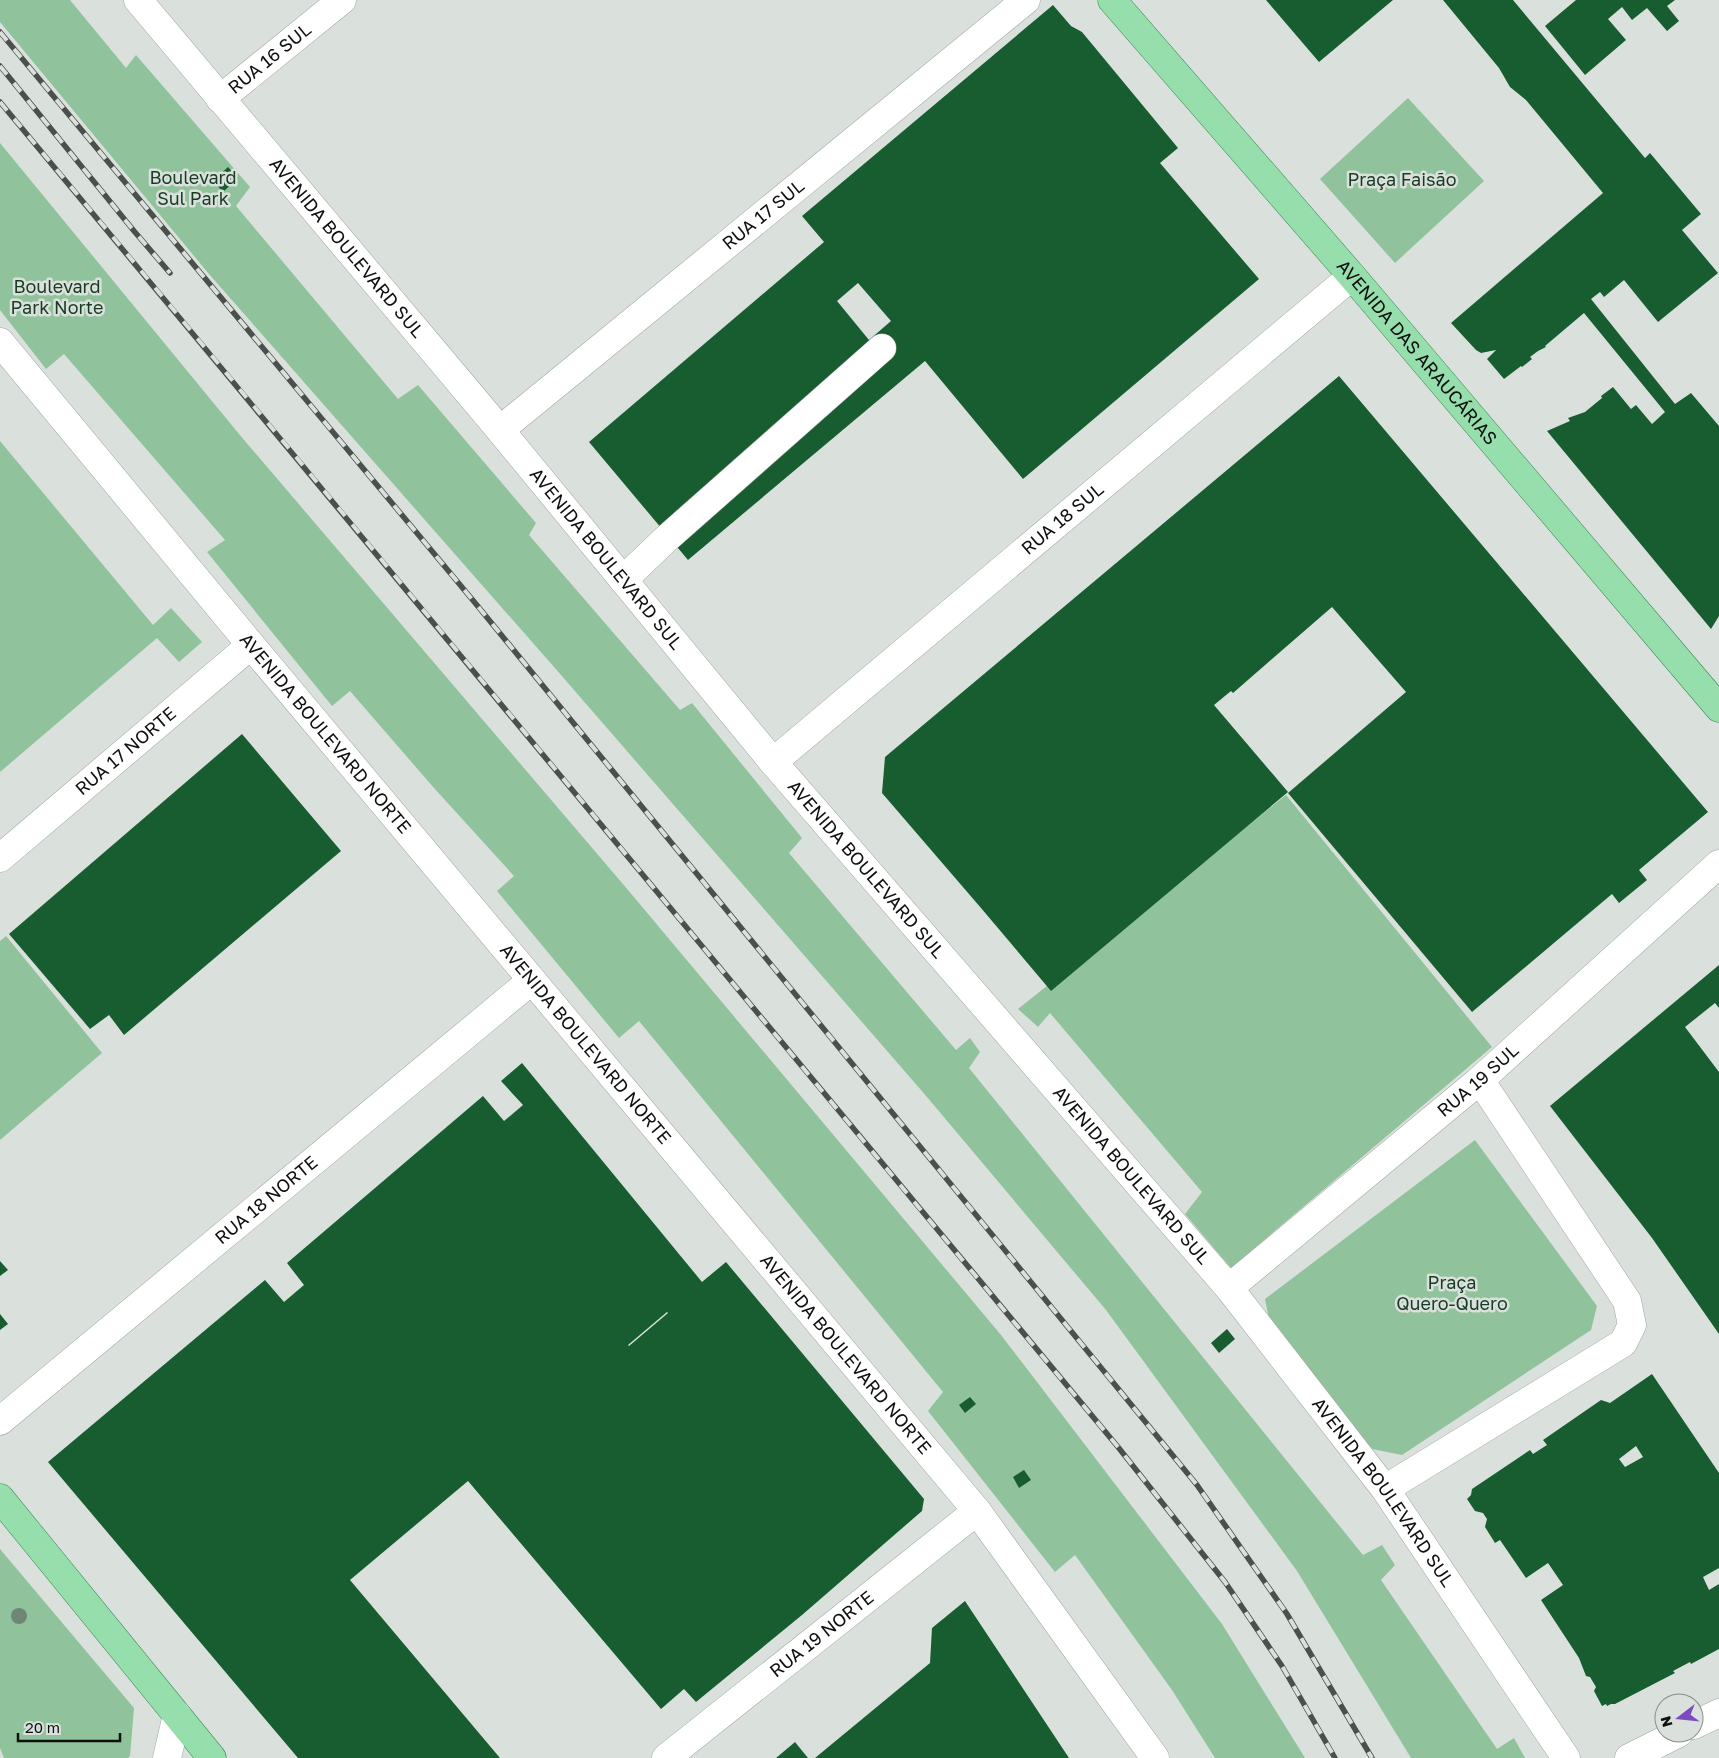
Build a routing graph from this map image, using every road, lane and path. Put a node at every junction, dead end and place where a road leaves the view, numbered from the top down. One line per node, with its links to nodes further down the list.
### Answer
1 (138, 0): 5 (street, AVENIDA BOULEVARD SUL)
2 (342, 0): 5 (street, RUA 16 SUL)
3 (1026, 0): 9 (street, RUA 17 SUL)
4 (1112, 0): 6 (main road, AVENIDA DAS ARAUCÁRIAS)
5 (220, 99): 9 (street, AVENIDA BOULEVARD SUL)
6 (1352, 276): 12 (main road, AVENIDA DAS ARAUCÁRIAS); 13 (street, RUA 18 SUL)
7 (0, 342): 11 (street, AVENIDA BOULEVARD NORTE)
8 (882, 348): 10 (street)
9 (500, 430): 10 (street, AVENIDA BOULEVARD SUL)
10 (623, 580): 13 (street, AVENIDA BOULEVARD SUL)
11 (251, 645): 14 (street, RUA 17 NORTE); 16 (street, AVENIDA BOULEVARD NORTE)
12 (1719, 708)
13 (773, 762): 18 (street, AVENIDA BOULEVARD SUL)
14 (0, 858)
15 (1719, 864): 17 (street, RUA 19 SUL)
16 (532, 980): 19 (street, RUA 18 NORTE); 22 (street, AVENIDA BOULEVARD NORTE)
17 (1480, 1080): 18 (street, RUA 19 SUL); 20 (street)
18 (1229, 1288): 20 (street, AVENIDA BOULEVARD SUL)
19 (0, 1421)
20 (1385, 1489): 31 (street, AVENIDA BOULEVARD SUL)
21 (0, 1498): 24 (main road)
22 (977, 1511): 27 (street, AVENIDA BOULEVARD NORTE); 30 (street, RUA 19 NORTE)
23 (1719, 1713): 25 (street)
24 (177, 1716): 28 (street); 29 (main road)
25 (1704, 1720)
26 (1659, 1743): 32 (street)
27 (1148, 1756)
28 (167, 1758)
29 (212, 1758)
30 (666, 1758)
31 (1566, 1758)
32 (1629, 1758)

